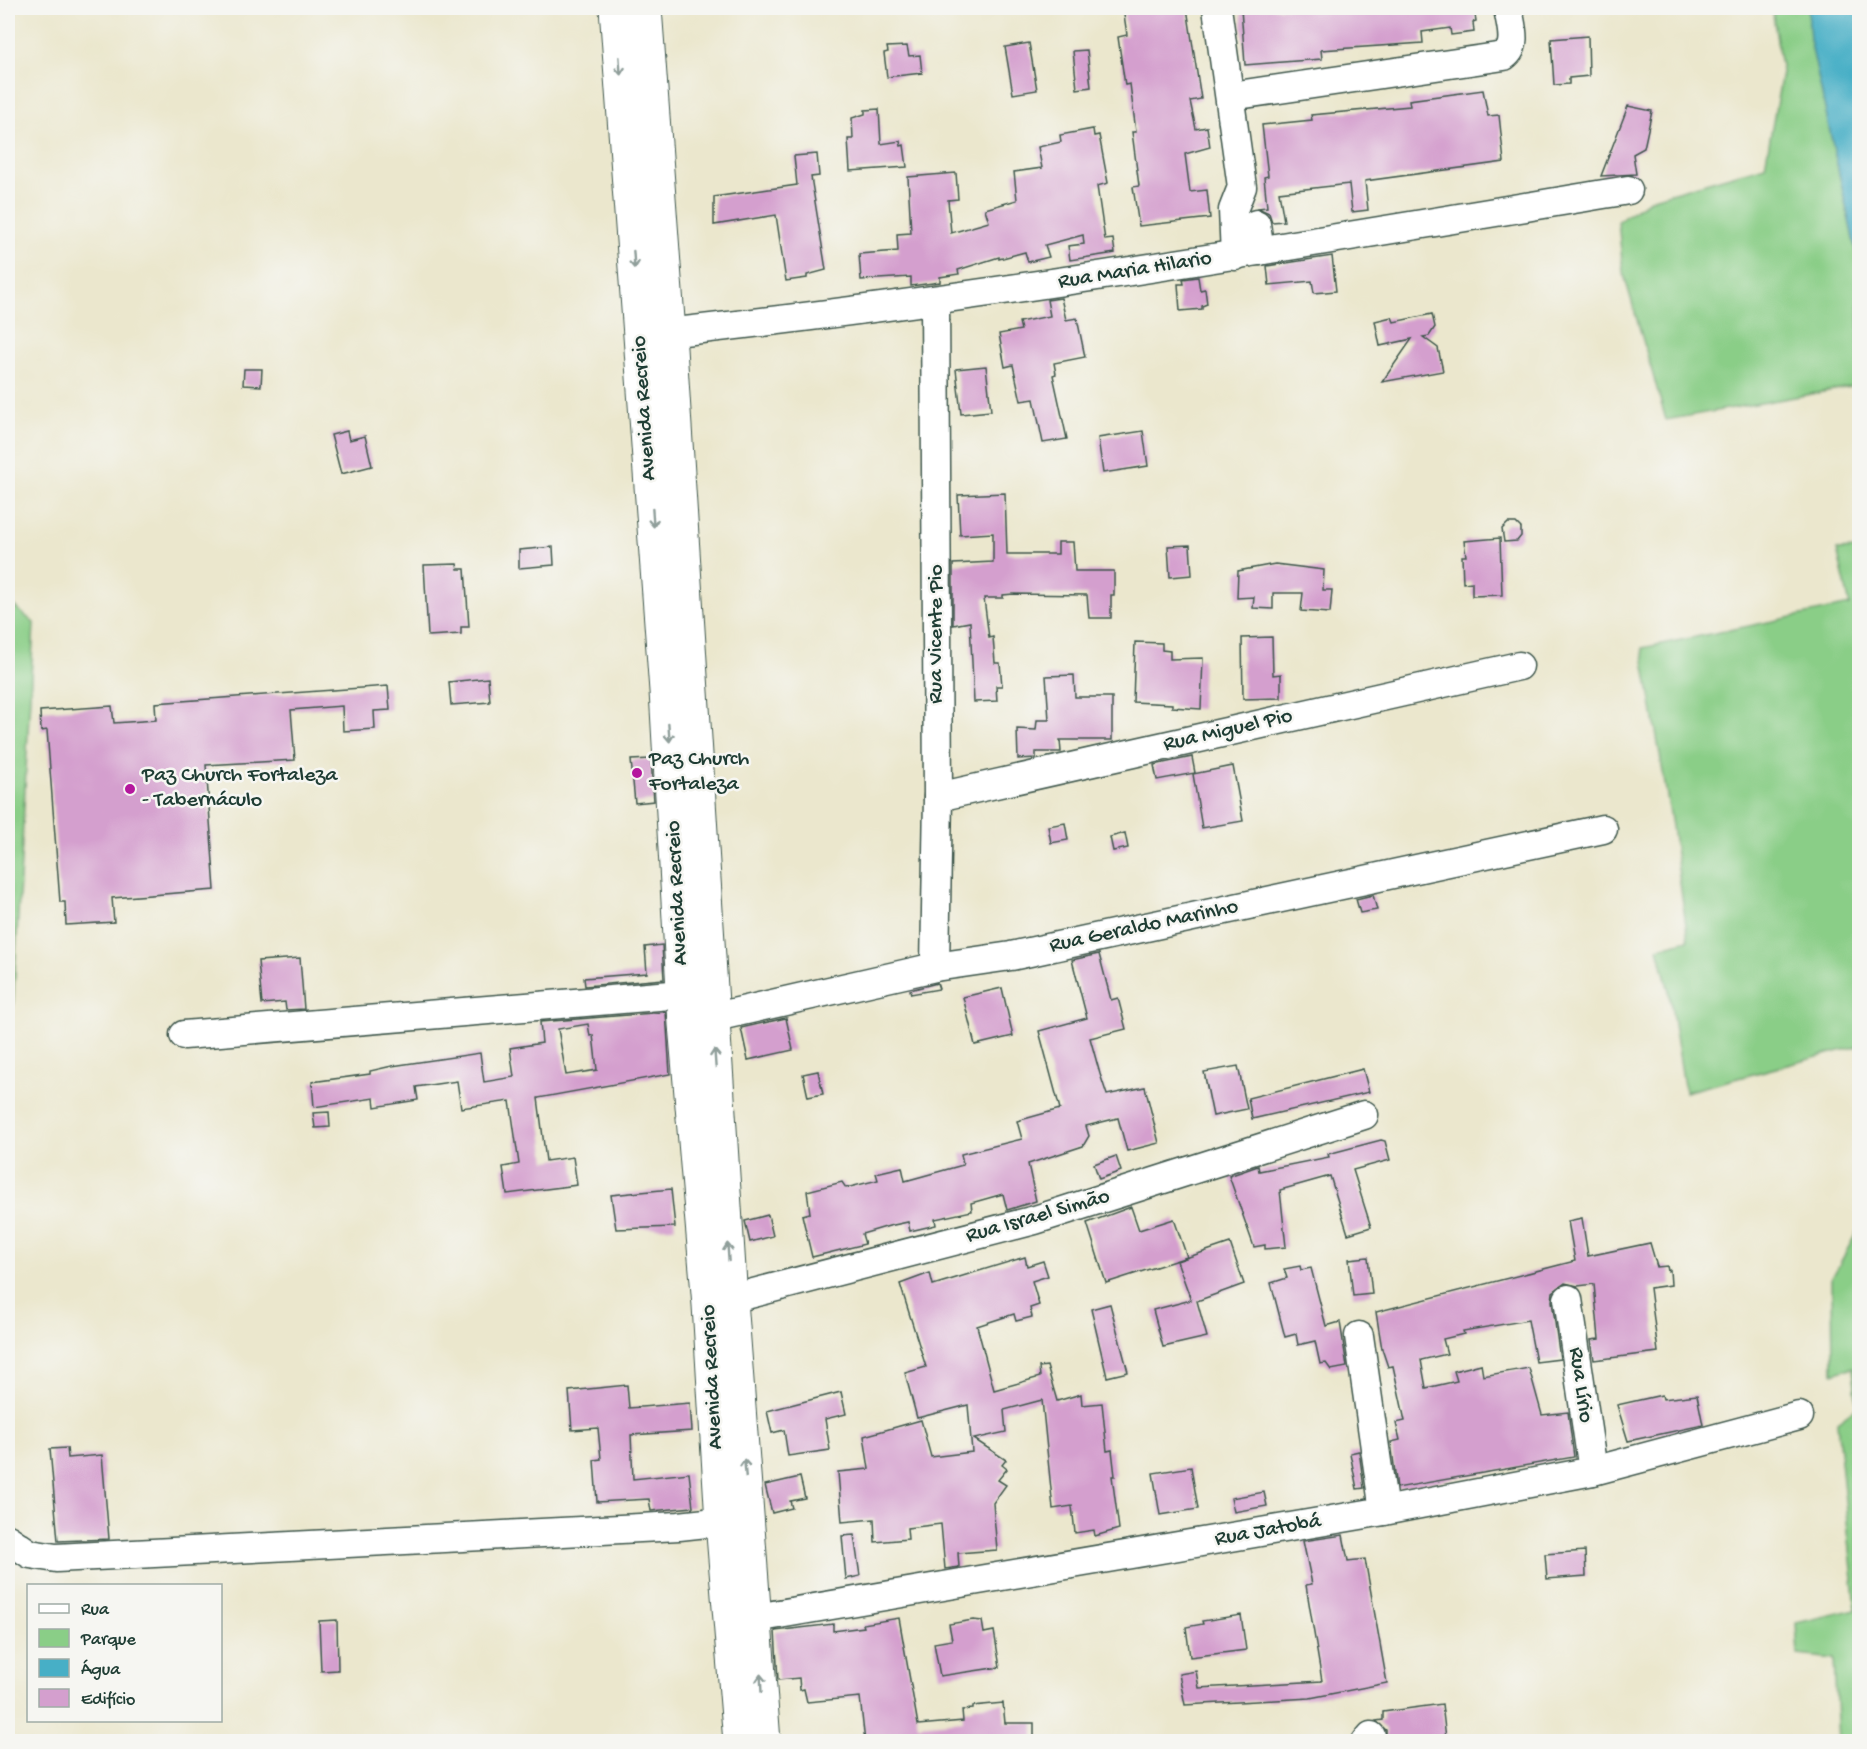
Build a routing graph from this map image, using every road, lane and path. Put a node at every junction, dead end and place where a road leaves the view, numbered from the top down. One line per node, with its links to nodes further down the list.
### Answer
1 (616, 8): 9 (main road, Avenida Recreio, one-way to 9)
2 (645, 8): 9 (main road, Avenida Recreio)
3 (1217, 8): 5 (street)
4 (1508, 8): 5 (street)
5 (1231, 96): 7 (street)
6 (1629, 189): 7 (street, Rua Maria Hilario)
7 (1249, 226): 8 (street, Rua Maria Hilario)
8 (935, 301): 9 (street, Rua Maria Hilario); 11 (street, Rua Vicente Pio)
9 (654, 334): 14 (main road, Avenida Recreio)
10 (1519, 666): 11 (street, Rua Miguel Pio)
11 (938, 797): 13 (street, Rua Vicente Pio)
12 (1603, 829): 13 (street, Rua Geraldo Marinho)
13 (936, 967): 14 (street, Rua Geraldo Marinho)
14 (693, 1012): 15 (street, Rua Geraldo Marinho); 18 (main road, Avenida Recreio)
15 (184, 1035)
16 (1364, 1115): 18 (street, Rua Israel Simão)
17 (1568, 1299): 21 (street, Rua Lírio)
18 (720, 1302): 23 (main road, Avenida Recreio)
19 (1359, 1336): 22 (street)
20 (1799, 1416): 21 (street, Rua Jatobá)
21 (1593, 1471): 22 (street, Rua Jatobá)
22 (1384, 1511): 25 (street, Rua Jatobá)
23 (736, 1520): 24 (street); 25 (main road, Avenida Recreio)
24 (8, 1539)
25 (744, 1620): 26 (main road, Avenida Recreio); 27 (main road, Avenida Recreio, one-way to 25)
26 (740, 1742)
27 (764, 1742)

